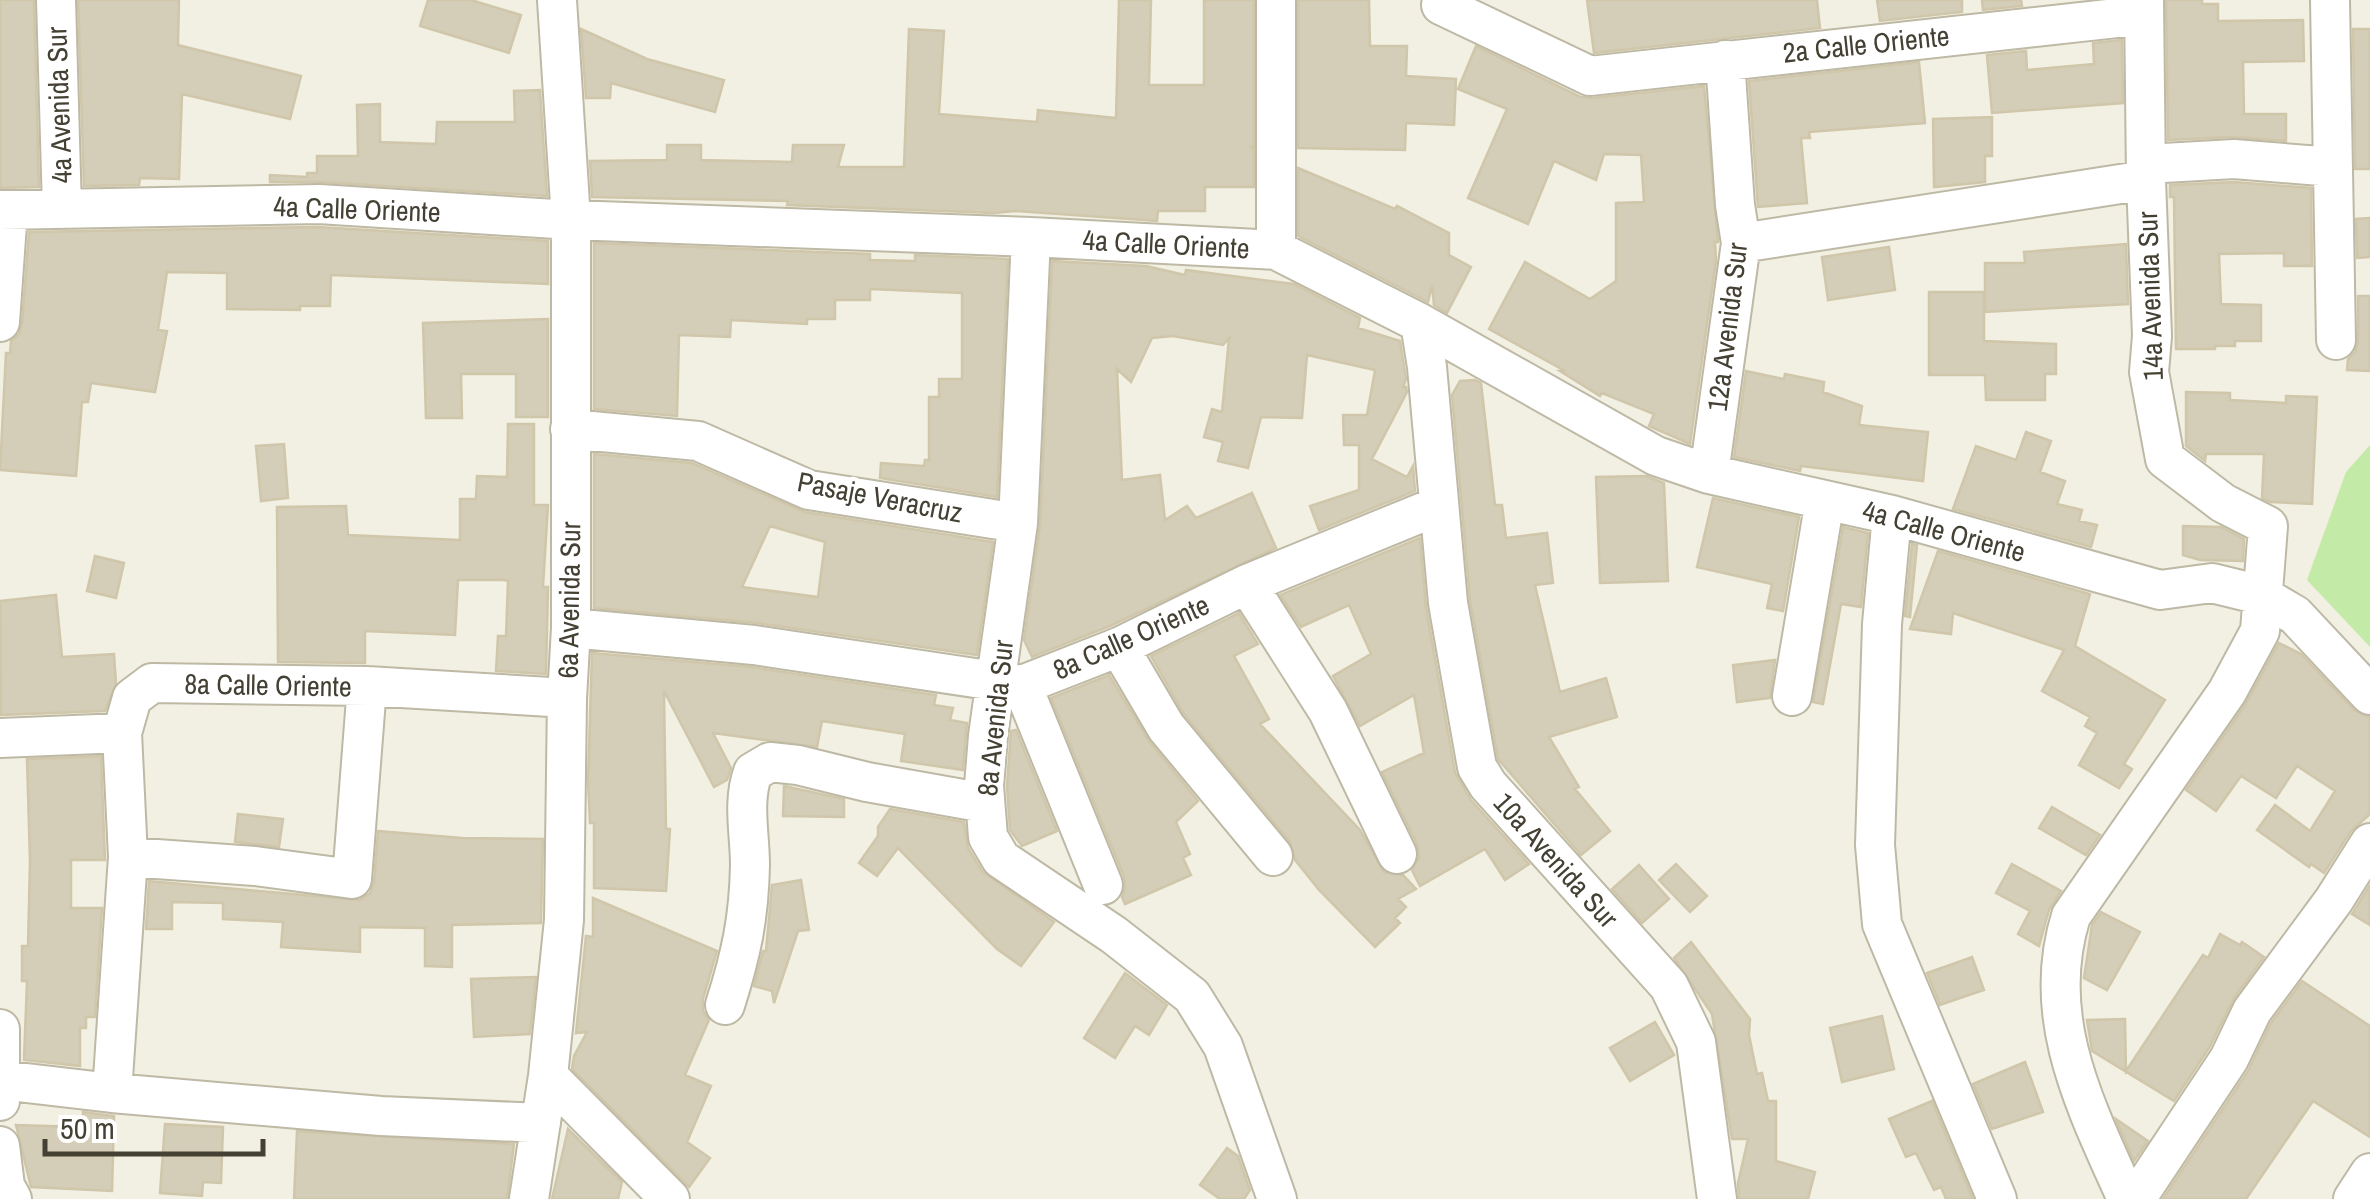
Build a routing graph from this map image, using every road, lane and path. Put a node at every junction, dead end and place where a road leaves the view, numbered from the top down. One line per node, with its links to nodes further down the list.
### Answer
1 (56, 0): 10 (street, 4a Avenida Sur)
2 (557, 0): 12 (street, 6a Avenida Sur)
3 (1276, 0): 15 (street)
4 (2330, 0): 8 (street)
5 (1441, 5): 7 (street, 2a Calle Oriente)
6 (2144, 8): 7 (street, 2a Calle Oriente); 9 (street, 14a Avenida Sur)
7 (1725, 60): 14 (street, 12a Avenida Sur)
8 (2333, 168): 9 (street); 18 (street)
9 (2146, 172): 14 (street); 26 (street, 14a Avenida Sur)
10 (62, 209): 11 (street, 4a Calle Oriente); 12 (street, 4a Calle Oriente)
11 (4, 210): 16 (street)
12 (571, 220): 13 (street, 4a Calle Oriente); 19 (street, 6a Avenida Sur)
13 (1030, 237): 15 (street, 4a Calle Oriente); 24 (street, 8a Avenida Sur)
14 (1741, 244): 20 (street, 12a Avenida Sur)
15 (1276, 250): 17 (street, 4a Calle Oriente)
16 (0, 322)
17 (1420, 323): 20 (street, 4a Calle Oriente); 22 (street, 10a Avenida Sur)
18 (2336, 340)
19 (570, 429): 24 (street, Pasaje Veracruz); 27 (street, 6a Avenida Sur)
20 (1709, 474): 21 (street, 4a Calle Oriente)
21 (1825, 500): 23 (street, 4a Calle Oriente); 32 (street)
22 (1438, 506): 25 (street, 8a Calle Oriente); 55 (street, 10a Avenida Sur)
23 (1892, 515): 26 (street, 4a Calle Oriente); 56 (street)
24 (1018, 523): 29 (street, 8a Avenida Sur)
25 (1246, 584): 28 (street, 8a Calle Oriente); 38 (street)
26 (2262, 596): 31 (street, 4a Calle Oriente); 57 (street)
27 (571, 628): 29 (street); 33 (street, 6a Avenida Sur)
28 (1120, 647): 29 (street, 8a Calle Oriente); 39 (street)
29 (1010, 684): 36 (street, 8a Avenida Sur); 41 (street)
30 (367, 686): 33 (street, 8a Calle Oriente); 34 (street, 8a Calle Oriente); 40 (street)
31 (2370, 695)
32 (1792, 696)
33 (567, 698): 44 (street, 6a Avenida Sur)
34 (122, 733): 35 (street); 40 (street)
35 (0, 738)
36 (985, 803): 42 (street); 54 (street, 8a Avenida Sur)
37 (2370, 844): 58 (street)
38 (1397, 854)
39 (1274, 856)
40 (128, 857): 46 (street)
41 (1103, 885)
42 (726, 1004)
43 (0, 1028): 45 (street)
44 (548, 1076): 48 (street, 6a Avenida Sur); 53 (street)
45 (1, 1080): 46 (street); 47 (street)
46 (112, 1093): 48 (street)
47 (0, 1105)
48 (541, 1123): 52 (street, 6a Avenida Sur)
49 (0, 1146): 51 (street)
50 (2370, 1173): 59 (street)
51 (12, 1199)
52 (530, 1199)
53 (670, 1199)
54 (1277, 1199)
55 (1717, 1199)
56 (1996, 1199)
57 (2127, 1199)
58 (2136, 1199)
59 (2353, 1199)

